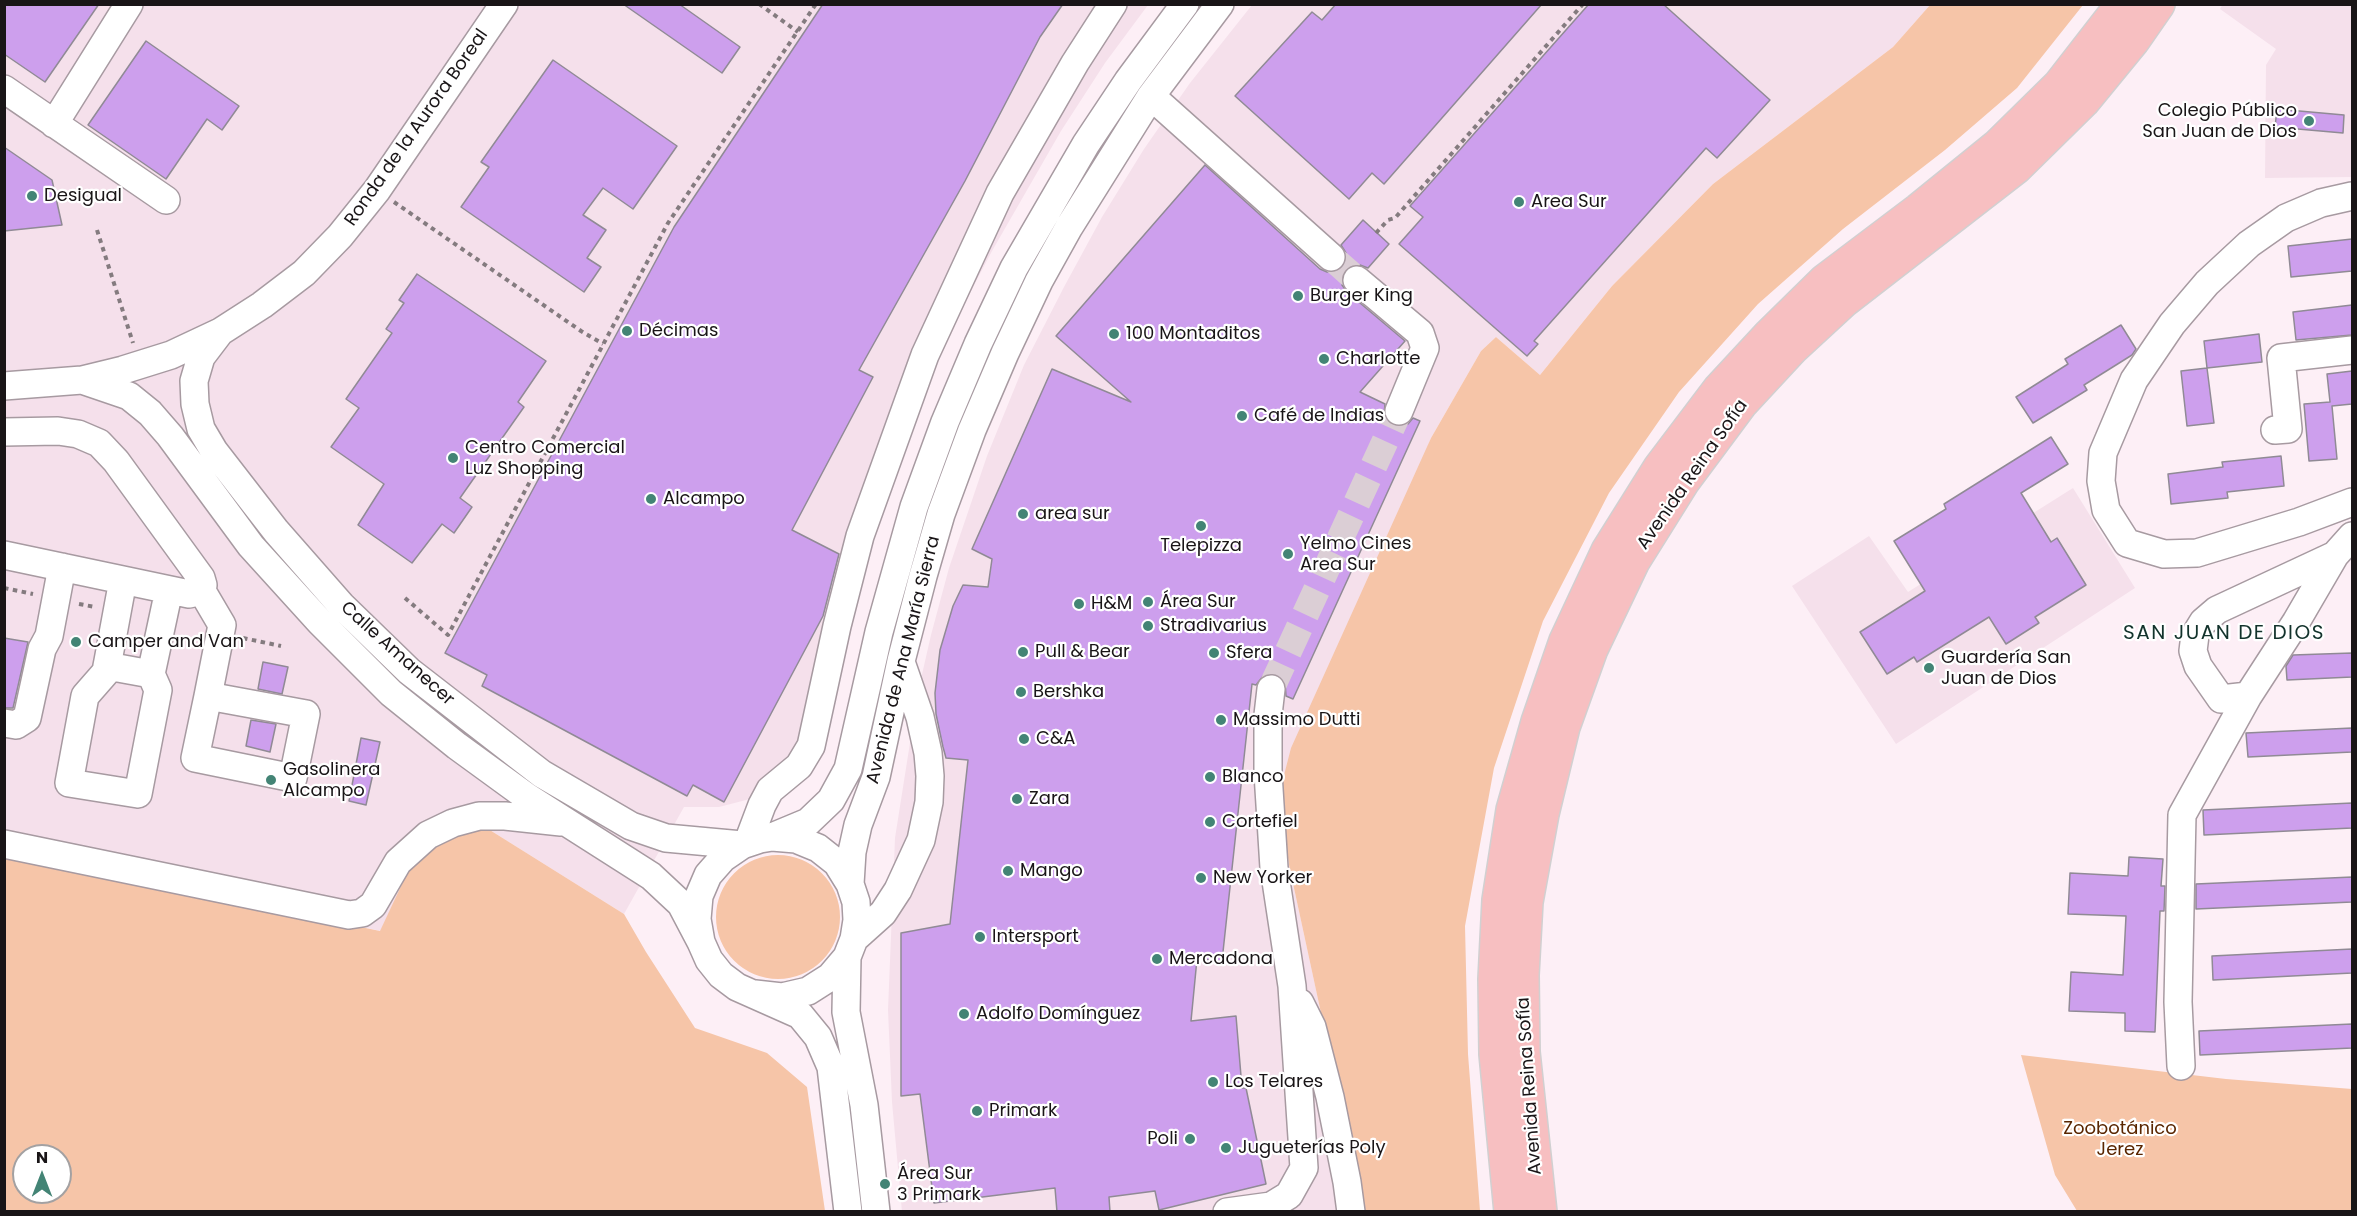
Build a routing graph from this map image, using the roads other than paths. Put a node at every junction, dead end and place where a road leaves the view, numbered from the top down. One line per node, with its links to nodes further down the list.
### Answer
1 (129, 4): 10 (street)
2 (504, 4): 15 (street, Ronda de la Aurora Boreal)
3 (1113, 4): 37 (street)
4 (1185, 4): 37 (street, Avenida de Ana María Sierra)
5 (1220, 4): 9 (street, Avenida de Ana María Sierra)
6 (2123, 4): 49 (main road, Avenida Reina Sofía)
7 (2158, 4): 50 (main road, Avenida Reina Sofía)
8 (4, 89): 10 (street)
9 (1151, 96): 13 (street); 29 (street, Avenida de Ana María Sierra)
10 (54, 124): 12 (street)
11 (2352, 196): 22 (street)
12 (166, 200)
13 (1331, 257)
14 (1357, 280): 19 (street)
15 (220, 332): 17 (street, Ronda de la Aurora Boreal); 37 (street, Calle Amanecer)
16 (2352, 350): 20 (street)
17 (82, 380): 18 (street, Ronda de la Aurora Boreal); 36 (street, Calle Amanecer)
18 (4, 386)
19 (1399, 411)
20 (2275, 430)
21 (4, 432): 28 (street)
22 (2352, 502)
23 (2344, 546): 34 (street); 34 (street)
24 (4, 555): 25 (street)
25 (62, 567): 26 (street); 35 (street)
26 (123, 580): 27 (street); 30 (street)
27 (169, 590): 28 (street); 31 (street)
28 (202, 591): 33 (street)
29 (901, 661): 39 (street, Avenida de Ana María Sierra); 41 (street)
30 (107, 666): 31 (street); 31 (street)
31 (151, 674)
32 (1272, 689): 42 (street)
33 (208, 696): 33 (street)
34 (2248, 696): 44 (street)
35 (4, 723)
36 (568, 822): 38 (street); 40 (street, Calle Amanecer)
37 (754, 841): 39 (street, Avenida de Ana María Sierra); 40 (street, Avenida de Ana María Sierra)
38 (4, 844)
39 (850, 884): 41 (street, Avenida de Ana María Sierra)
40 (700, 942): 43 (street, Avenida de Ana María Sierra)
41 (851, 948): 43 (street, Avenida de Ana María Sierra); 46 (street, Avenida de Ana María Sierra)
42 (1292, 986): 47 (street); 48 (street)
43 (755, 994): 45 (street, Avenida de Ana María Sierra)
44 (2181, 1066)
45 (848, 1212)
46 (876, 1212)
47 (1227, 1212)
48 (1351, 1212)
49 (1511, 1212)
50 (1540, 1212)

